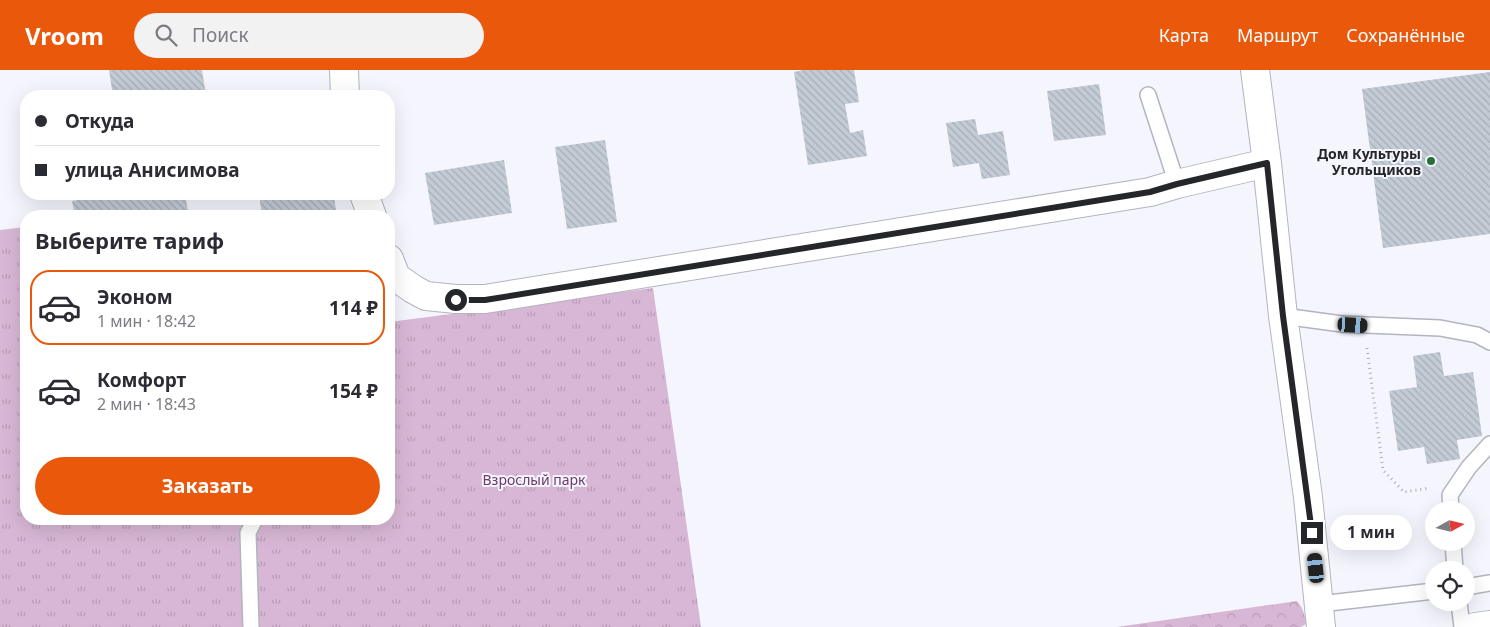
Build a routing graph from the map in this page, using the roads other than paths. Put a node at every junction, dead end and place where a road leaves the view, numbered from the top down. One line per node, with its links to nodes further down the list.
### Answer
1 (344, 70): 3 (street)
2 (1255, 70): 5 (street)
3 (345, 90)
4 (1148, 95): 6 (lane)
5 (1267, 163): 6 (street); 8 (street)
6 (1177, 184): 7 (street)
7 (395, 277)
8 (1283, 316): 9 (lane); 17 (street)
9 (1490, 342)
10 (1490, 444): 11 (lane)
11 (1450, 501)
12 (252, 525): 19 (lane)
13 (1490, 583): 14 (lane)
14 (1475, 585)
15 (1425, 593): 17 (lane)
16 (1460, 611): 20 (lane)
17 (1320, 616)
18 (1490, 625): 21 (street)
19 (250, 627)
20 (1462, 627)
21 (1475, 627)

